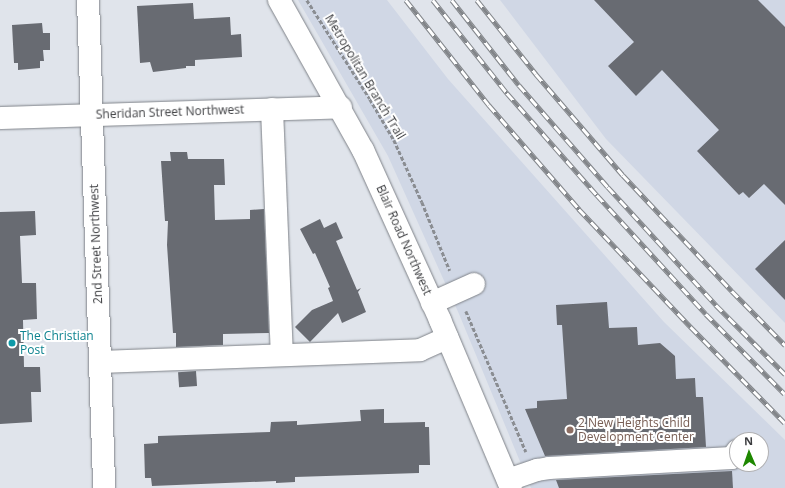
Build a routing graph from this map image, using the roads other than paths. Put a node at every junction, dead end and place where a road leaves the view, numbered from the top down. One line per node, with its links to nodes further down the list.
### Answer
1 (88, 0): 5 (street, 2nd Street Northwest)
2 (279, 0): 3 (street, Blair Road Northwest)
3 (341, 107): 4 (street, Sheridan Street Northwest); 8 (street, Blair Road Northwest)
4 (272, 109): 5 (street, Sheridan Street Northwest); 10 (street)
5 (91, 115): 6 (street, Sheridan Street Northwest); 11 (street, 2nd Street Northwest)
6 (0, 118)
7 (461, 283): 8 (street)
8 (432, 303): 9 (street, Blair Road Northwest)
9 (447, 338): 10 (street); 13 (street, Blair Road Northwest)
10 (282, 355): 11 (street)
11 (100, 362): 14 (street, 2nd Street Northwest)
12 (729, 458): 13 (street)
13 (510, 484)
14 (104, 488)

